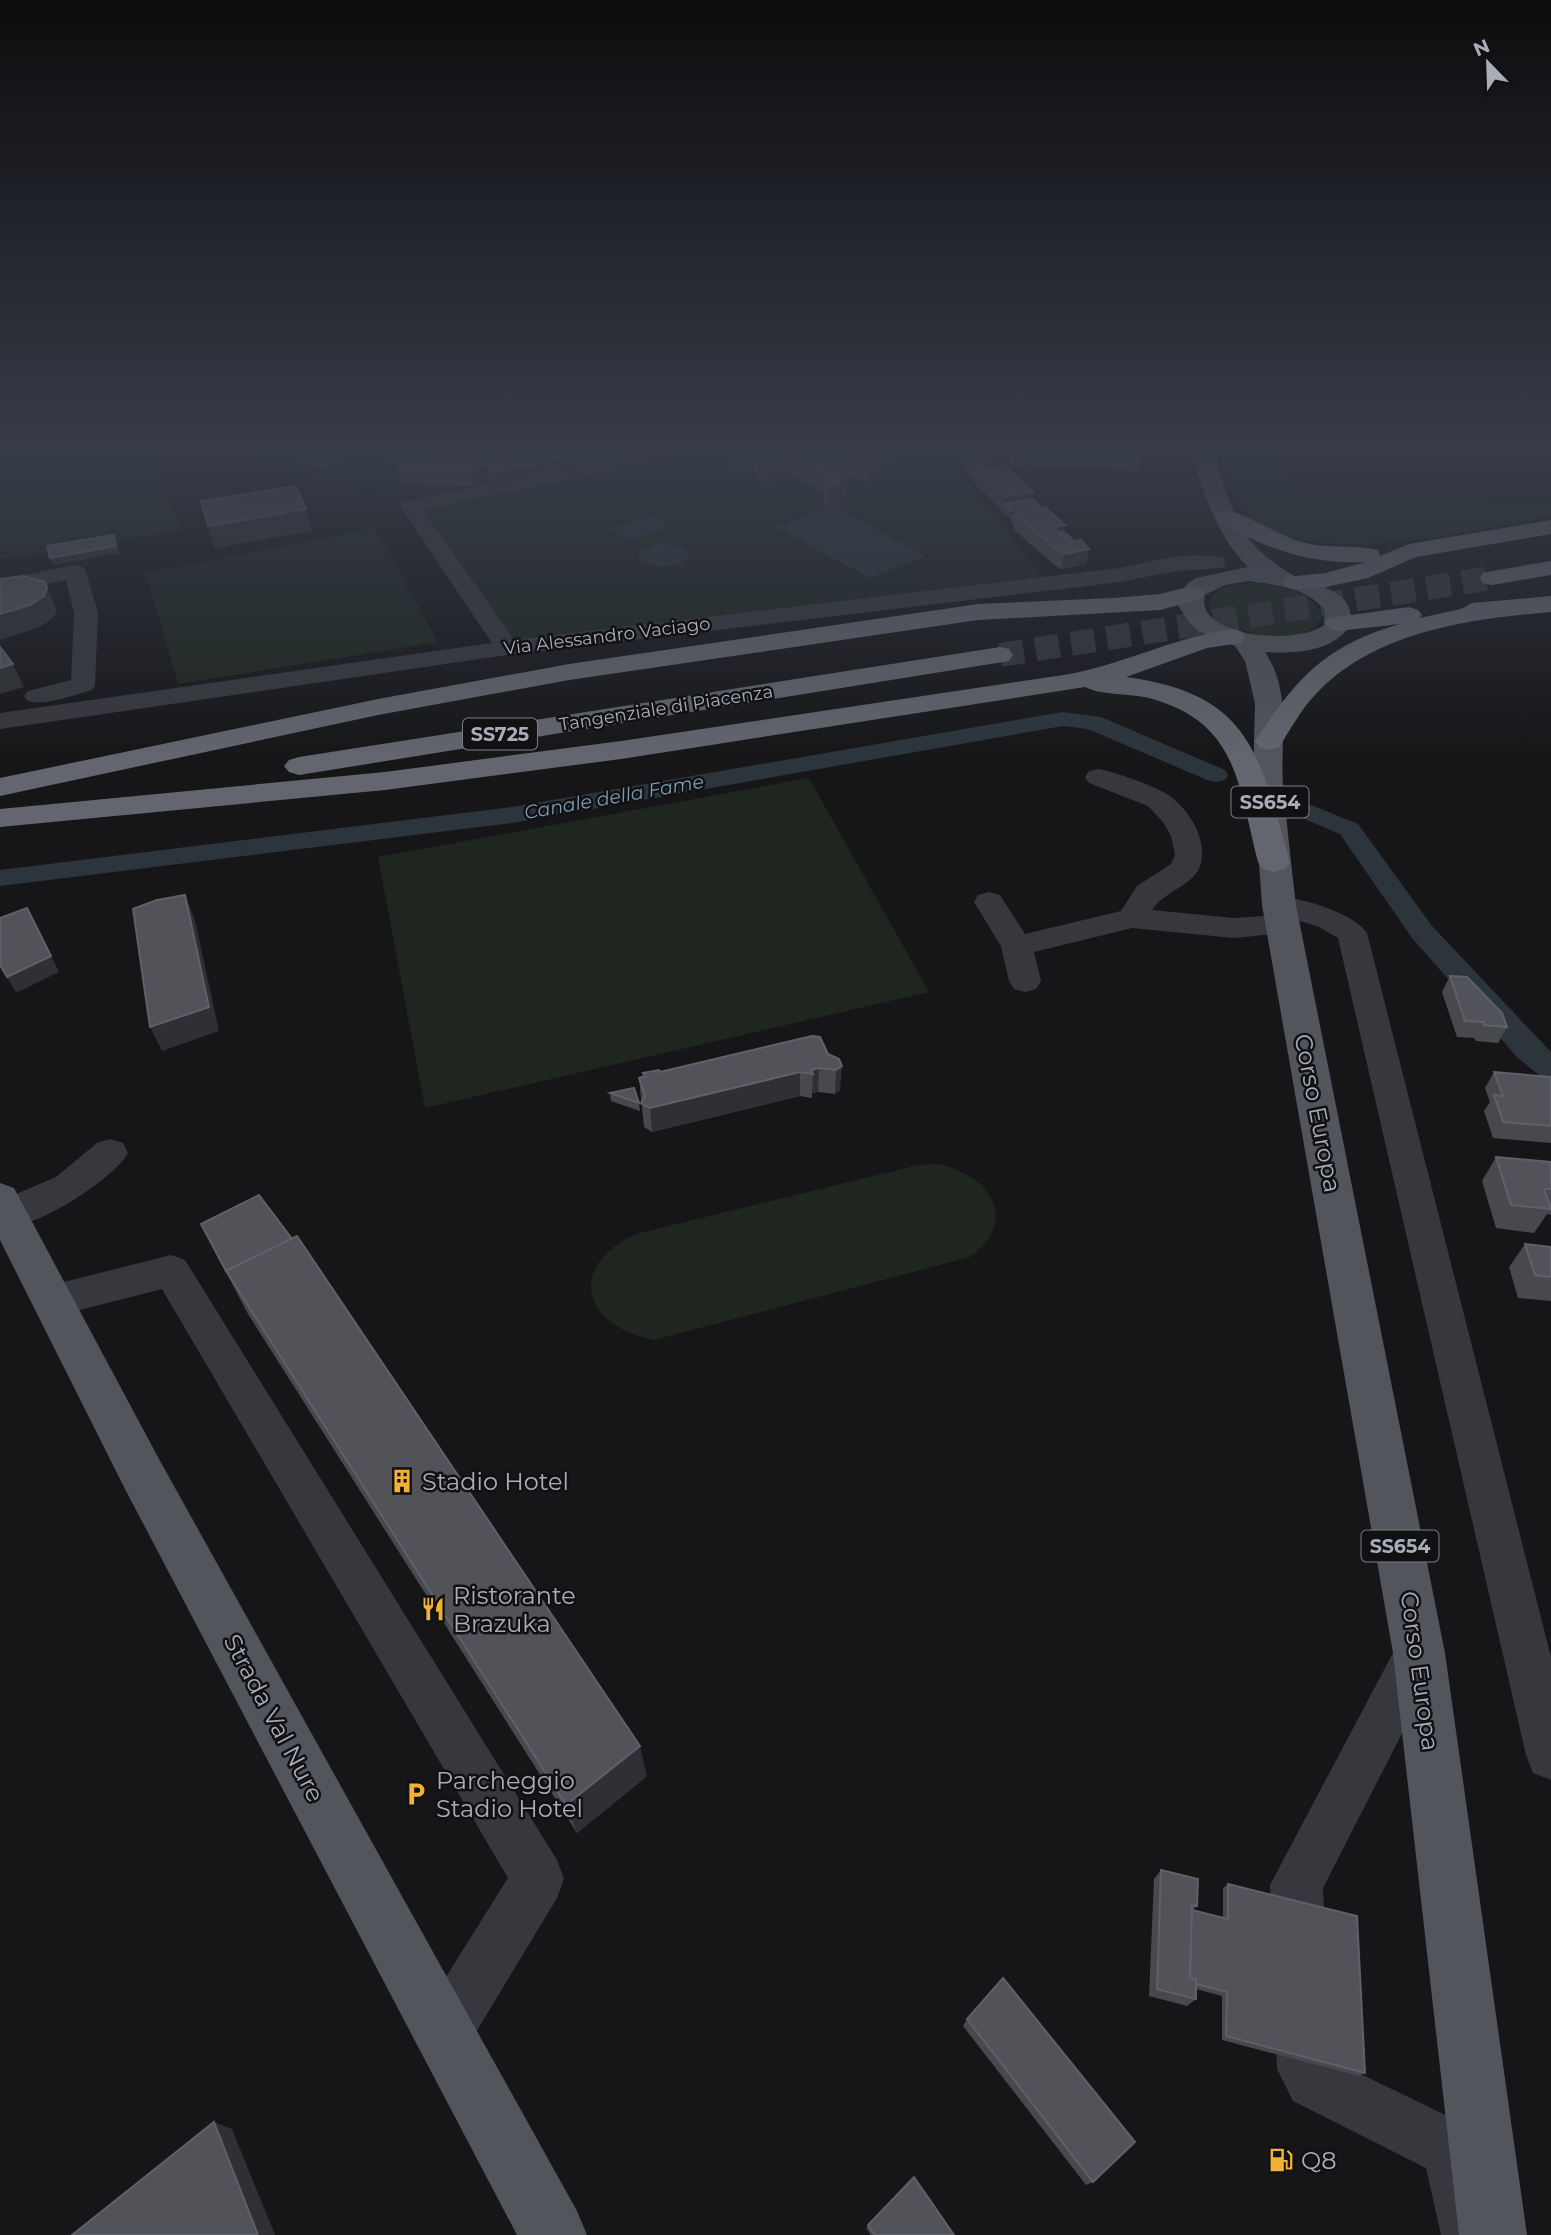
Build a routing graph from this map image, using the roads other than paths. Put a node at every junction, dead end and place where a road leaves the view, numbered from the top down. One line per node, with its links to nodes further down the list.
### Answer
1 (441, 551): 17 (street)
2 (1213, 551): 9 (main road, SS654)
3 (1248, 551): 10 (main road)
4 (1310, 551): 5 (highway)
5 (1406, 551)
6 (1409, 551): 10 (highway)
7 (1551, 554): 8 (highway)
8 (1551, 568)
9 (1204, 580): 10 (main road); 15 (main road, SS654); 17 (street, Via Alessandro Vaciago); 24 (highway)
10 (1289, 580): 14 (main road)
11 (0, 587): 20 (street)
12 (1551, 604): 13 (highway)
13 (1497, 610): 14 (highway); 22 (highway)
14 (1338, 623): 16 (main road, SS654)
15 (1238, 639): 16 (main road, SS654); 18 (highway); 19 (main road, SS654)
16 (1305, 643): 19 (main road, SS654)
17 (508, 648): 21 (street, Via Alessandro Vaciago)
18 (1070, 682): 25 (highway); 26 (highway)
19 (1269, 703): 22 (main road, SS654)
20 (0, 706)
21 (0, 721)
22 (1269, 741): 26 (main road, SS654)
23 (1099, 777): 28 (street)
24 (0, 790): 25 (highway, Tangenziale di Piacenza / SS725)
25 (0, 816)
26 (1278, 897): 28 (street); 34 (street); 35 (main road, Corso Europa / SS654)
27 (989, 902): 29 (street)
28 (1132, 918): 29 (street)
29 (1017, 946): 30 (street)
30 (1025, 981)
31 (110, 1153): 32 (street)
32 (4, 1206): 33 (main road, Strada Val Nure)
33 (52, 1301): 37 (main road, Strada Val Nure); 37 (street)
34 (1536, 1638): 36 (street)
35 (1419, 1653): 39 (street); 40 (main road, Corso Europa / SS654)
36 (1551, 1755)
37 (444, 2032): 38 (main road, Strada Val Nure)
38 (554, 2235)
39 (1472, 2235)
40 (1493, 2235)

